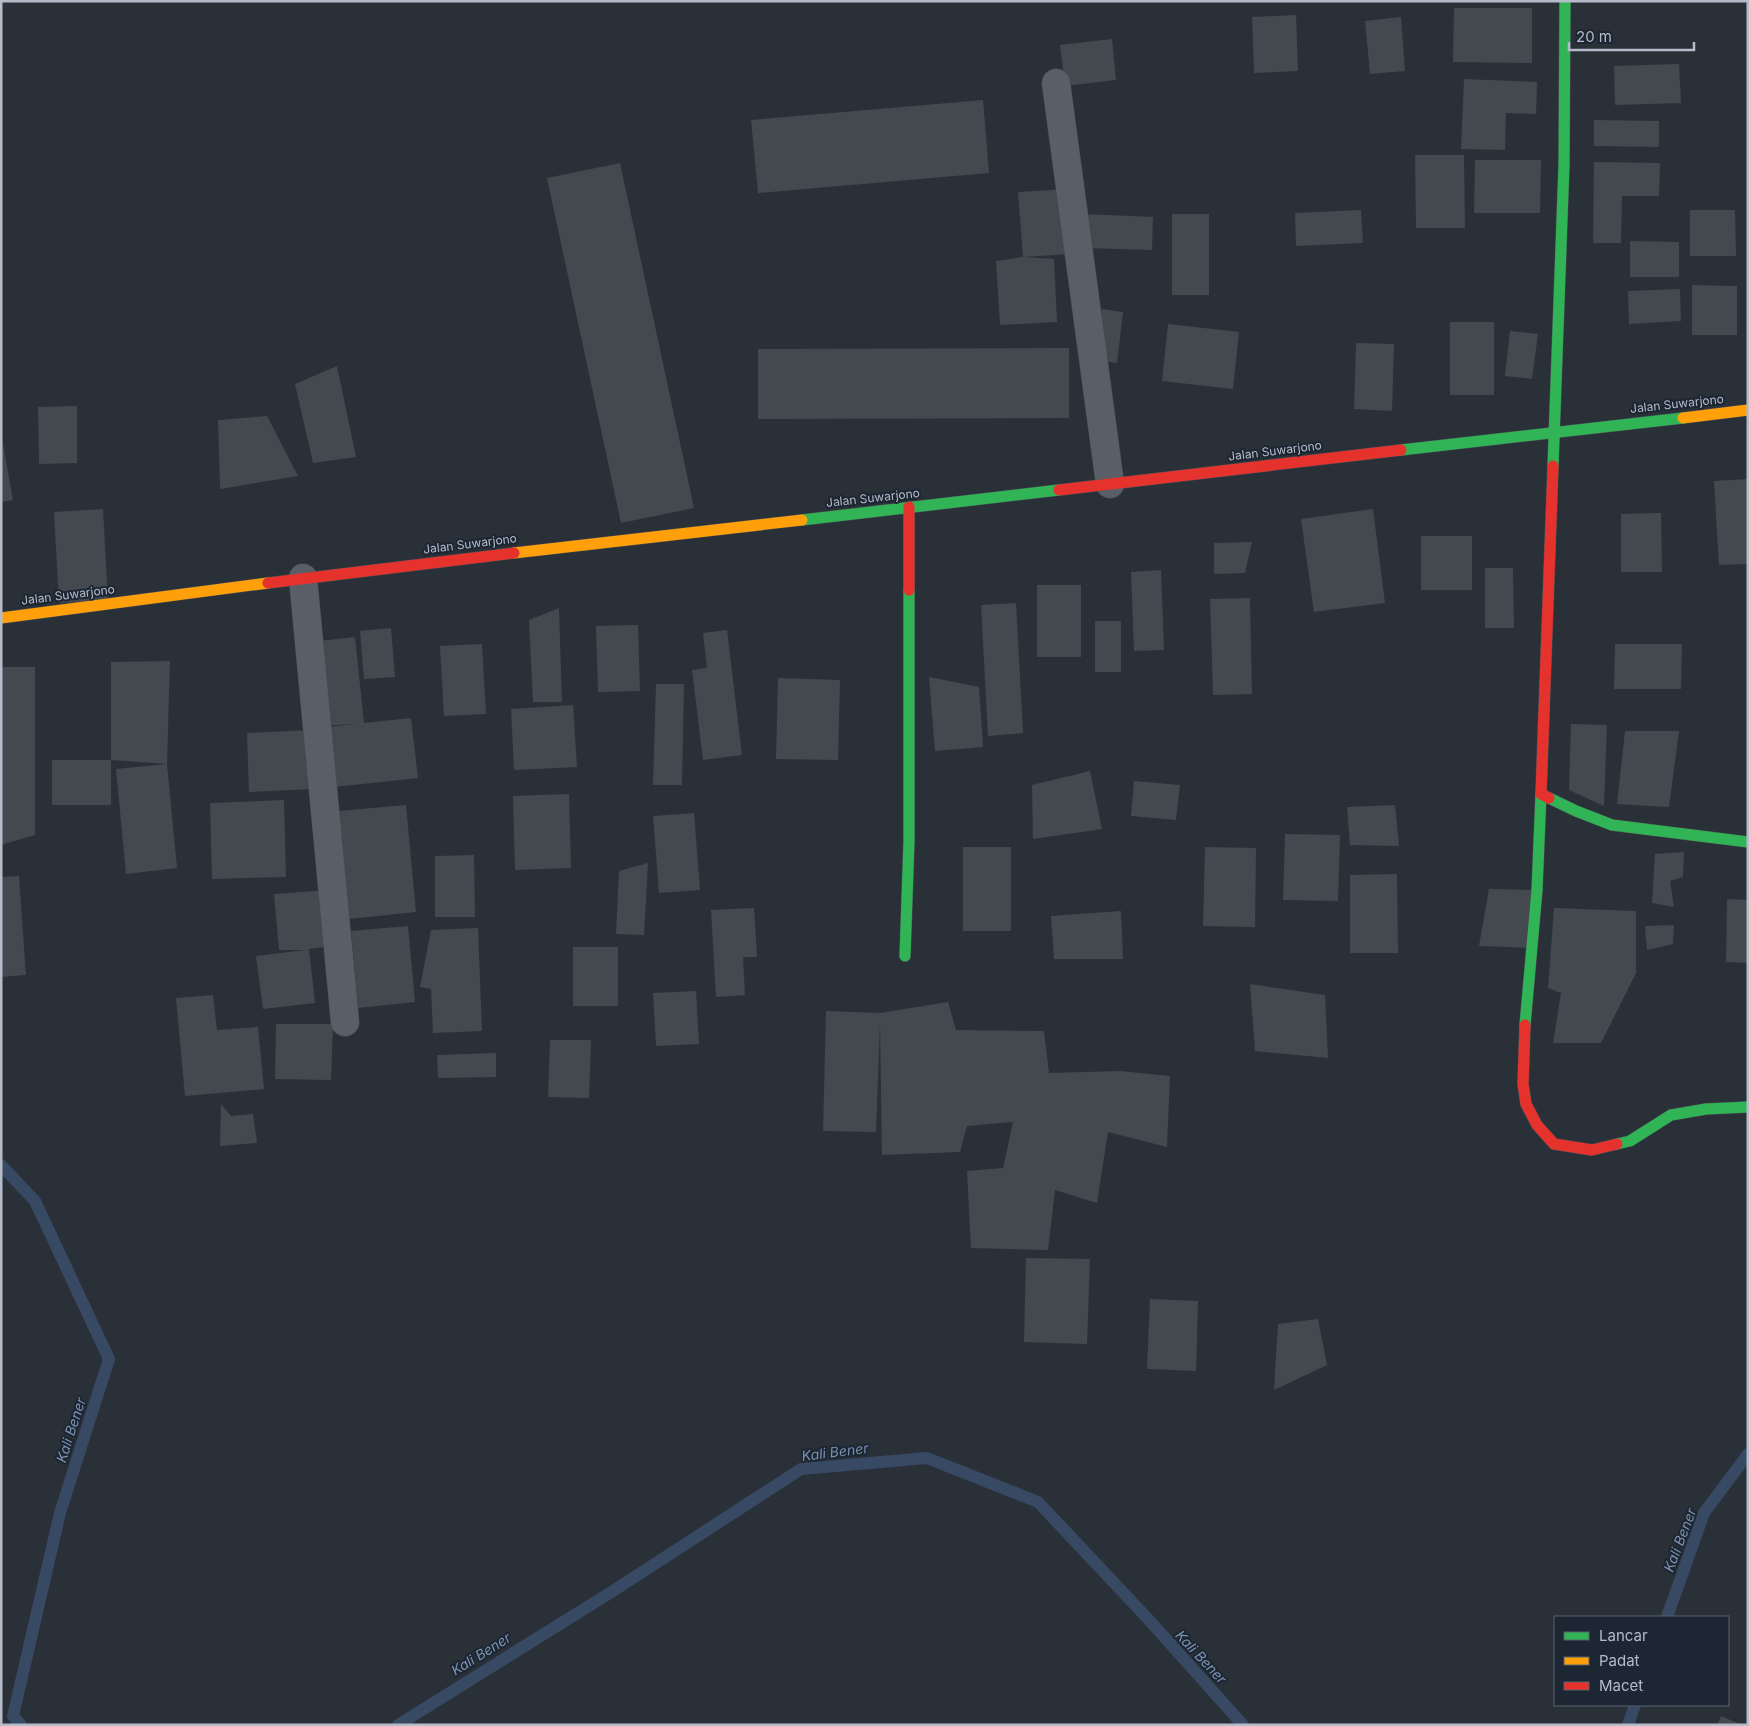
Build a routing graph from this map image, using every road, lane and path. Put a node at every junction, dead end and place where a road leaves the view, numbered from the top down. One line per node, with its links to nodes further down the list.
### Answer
1 (1566, 1): 4 (street)
2 (1056, 83): 5 (street)
3 (1748, 410): 4 (street, Jalan Suwarjono)
4 (1555, 431): 5 (street, Jalan Suwarjono); 9 (street)
5 (1110, 484): 6 (street, Jalan Suwarjono)
6 (909, 507): 7 (street, Jalan Suwarjono); 11 (street)
7 (303, 578): 8 (street, Jalan Suwarjono); 12 (street)
8 (1, 618)
9 (1541, 794): 10 (street); 13 (street)
10 (1748, 842)
11 (905, 956)
12 (345, 1022)
13 (1748, 1107)

